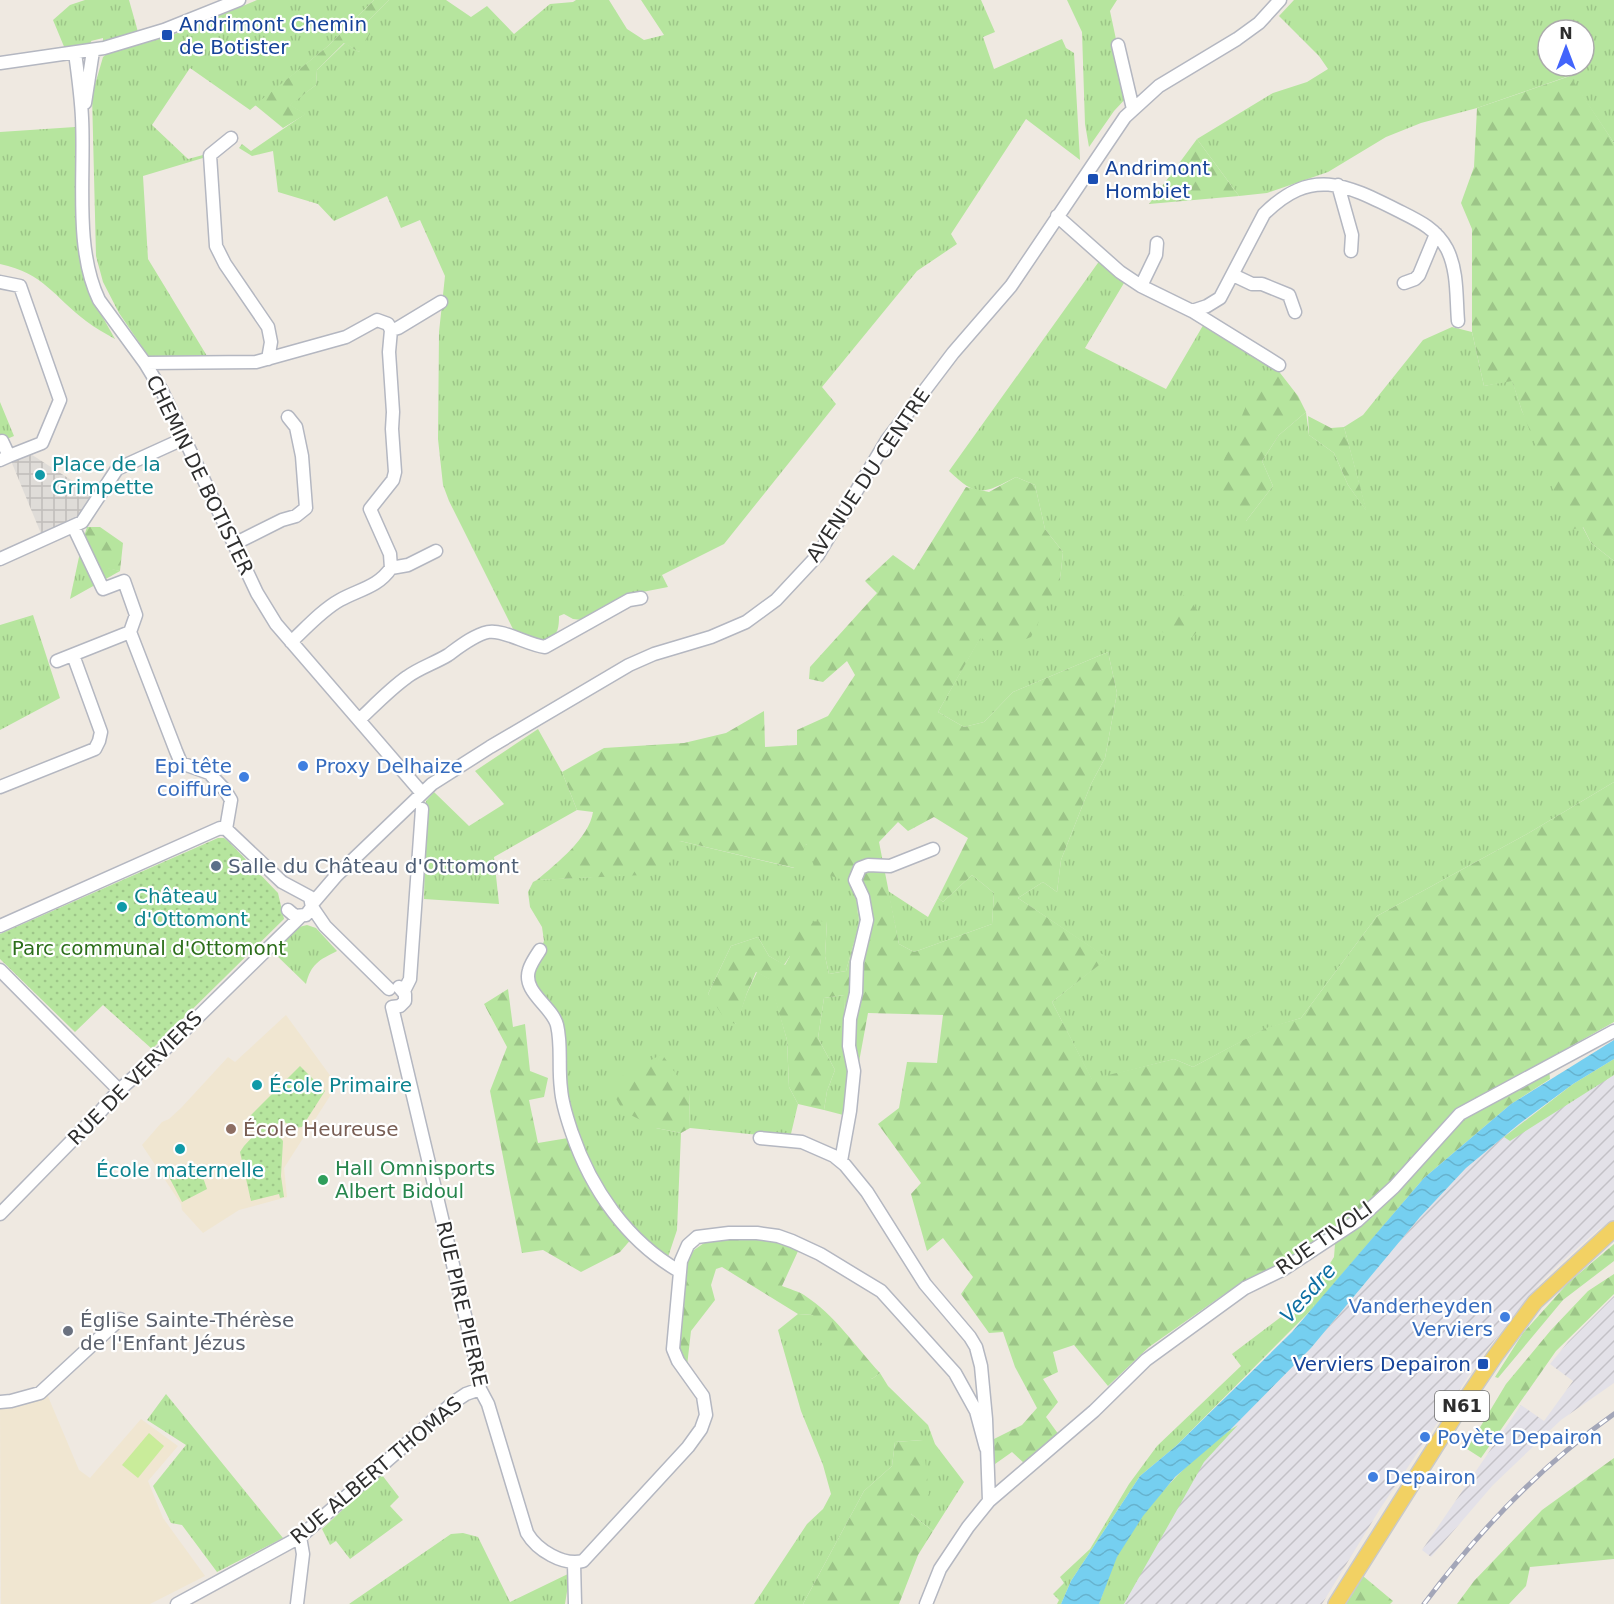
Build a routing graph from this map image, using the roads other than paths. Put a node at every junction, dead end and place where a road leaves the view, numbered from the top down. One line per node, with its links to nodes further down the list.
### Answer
1 (239, 0): 4 (street)
2 (1280, 0): 7 (street, AVENUE DU CENTRE)
3 (1118, 45): 7 (street)
4 (93, 51): 5 (street); 8 (street, CHEMIN DE BOTISTER)
5 (75, 53): 6 (street); 8 (street, CHEMIN DE BOTISTER)
6 (0, 63)
7 (1133, 109): 11 (street, AVENUE DU CENTRE)
8 (82, 116): 25 (street, CHEMIN DE BOTISTER)
9 (231, 138): 24 (street)
10 (1338, 185): 12 (street); 14 (street); 15 (street)
11 (1058, 216): 18 (street); 43 (street, AVENUE DU CENTRE)
12 (1436, 234): 17 (street); 22 (street)
13 (1157, 243): 18 (street)
14 (1351, 251)
15 (1233, 275): 20 (street); 21 (street)
16 (0, 282): 30 (street)
17 (1404, 283)
18 (1141, 286): 20 (street)
19 (441, 302): 23 (street)
20 (1192, 311): 26 (street)
21 (1295, 312)
22 (1458, 321)
23 (391, 330): 24 (street); 35 (street)
24 (268, 359): 25 (street)
25 (145, 363): 28 (street, CHEMIN DE BOTISTER)
26 (1279, 365)
27 (288, 417): 32 (street)
28 (183, 439): 31 (street); 32 (street, CHEMIN DE BOTISTER)
29 (2, 441): 30 (street)
30 (4, 458)
31 (73, 526): 34 (street); 37 (street)
32 (234, 544): 38 (street, CHEMIN DE BOTISTER)
33 (436, 551): 35 (street)
34 (0, 559)
35 (391, 568): 38 (street)
36 (640, 598): 41 (street)
37 (130, 632): 39 (street); 45 (street)
38 (291, 642): 41 (street, CHEMIN DE BOTISTER)
39 (72, 655): 40 (street); 42 (street)
40 (57, 661)
41 (359, 720): 43 (street, CHEMIN DE BOTISTER)
42 (0, 787)
43 (422, 792): 48 (street)
44 (422, 809): 57 (street)
45 (226, 829): 47 (street); 52 (street)
46 (933, 849): 62 (street)
47 (282, 882): 48 (street); 49 (street)
48 (308, 899): 49 (street); 50 (street); 51 (street)
49 (288, 904): 50 (street); 53 (street, RUE DE VERVIERS)
50 (301, 917): 51 (street); 53 (street, RUE DE VERVIERS)
51 (321, 922): 56 (street)
52 (0, 926)
53 (271, 944): 60 (street, RUE DE VERVIERS)
54 (540, 950): 65 (street)
55 (0, 970): 60 (street)
56 (388, 989): 57 (street); 58 (street)
57 (404, 991): 58 (street)
58 (392, 1007): 67 (street, RUE PIRE PIERRE)
59 (1614, 1031): 70 (street, RUE TIVOLI)
60 (119, 1090): 63 (street, RUE DE VERVIERS)
61 (760, 1138): 62 (street)
62 (841, 1161): 69 (street)
63 (0, 1212)
64 (1614, 1229): 77 (main road, N61)
65 (679, 1270): 69 (street); 72 (street)
66 (120, 1319): 68 (street)
67 (480, 1389): 71 (street, RUE ALBERT THOMAS); 72 (street, RUE PIRE PIERRE)
68 (0, 1402)
69 (986, 1448): 70 (street)
70 (989, 1501): 76 (street, RUE TIVOLI)
71 (300, 1537): 73 (street, RUE ALBERT THOMAS); 74 (street)
72 (579, 1562): 75 (street)
73 (177, 1604)
74 (297, 1604)
75 (575, 1604)
76 (926, 1604)
77 (1336, 1604)

